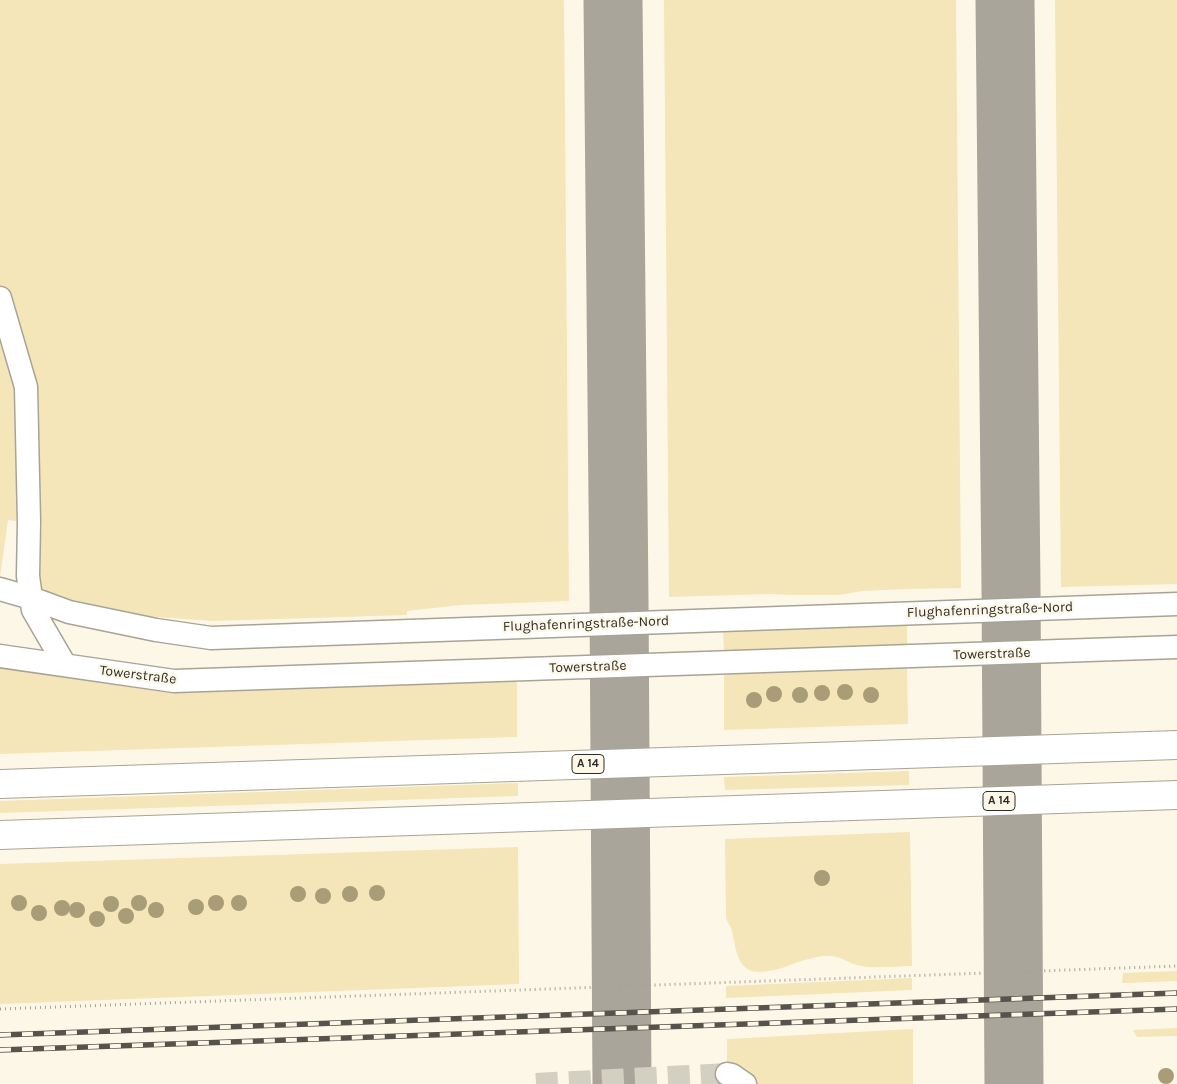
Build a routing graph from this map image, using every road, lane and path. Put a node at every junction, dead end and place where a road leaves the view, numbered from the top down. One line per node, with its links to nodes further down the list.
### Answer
1 (0, 298): 3 (street)
2 (0, 590): 3 (street, Flughafenringstraße-Nord)
3 (31, 598): 4 (street, Flughafenringstraße-Nord); 7 (street)
4 (1177, 604)
5 (1177, 647): 7 (street, Towerstraße)
6 (0, 656): 7 (street, Towerstraße)
7 (65, 665)
8 (1177, 745): 9 (highway, A 14)
9 (0, 784)
10 (1177, 795): 11 (highway, A 14)
11 (0, 835)
12 (1177, 966): 13 (path)
13 (0, 1008)

